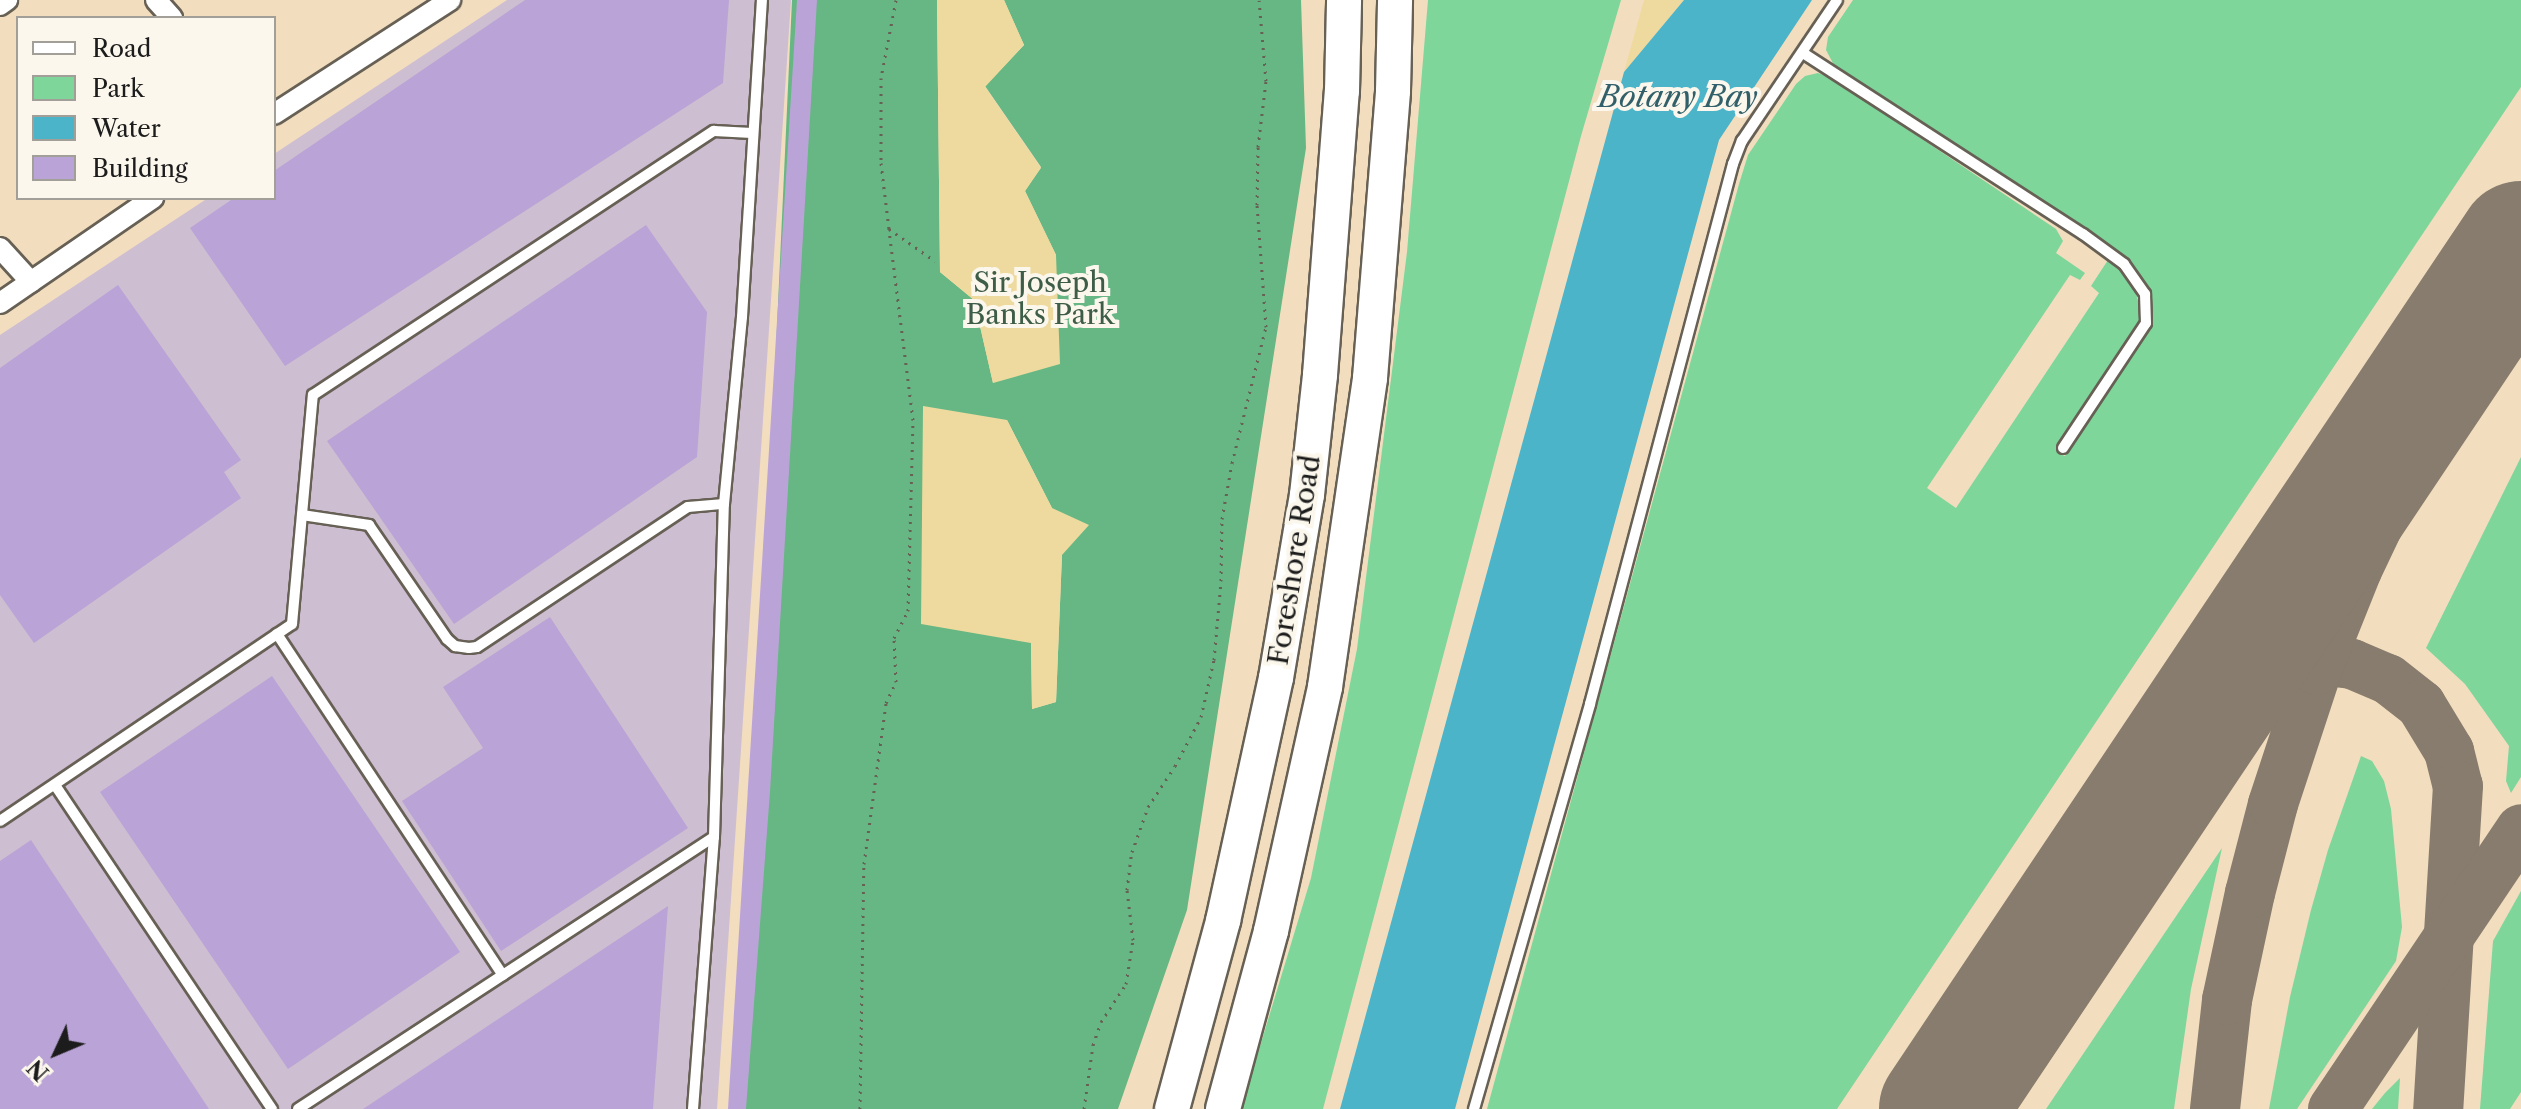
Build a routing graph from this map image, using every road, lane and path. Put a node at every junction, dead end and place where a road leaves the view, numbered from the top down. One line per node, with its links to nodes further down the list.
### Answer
1 (7, 0): 10 (street)
2 (156, 0): 11 (street)
3 (450, 0): 13 (street)
4 (762, 0): 14 (lane)
5 (896, 0): 16 (path)
6 (1259, 0): 33 (path)
7 (1344, 0): 34 (main road, Foreshore Road)
8 (1395, 0): 35 (main road, Foreshore Road)
9 (1837, 0): 12 (lane)
10 (0, 5)
11 (170, 16)
12 (1803, 53): 21 (lane); 36 (lane)
13 (276, 113)
14 (752, 133): 22 (lane); 23 (lane)
15 (150, 200): 19 (street)
16 (889, 229): 18 (path); 32 (path)
17 (0, 248): 19 (street)
18 (935, 261)
19 (31, 282): 20 (street)
20 (0, 303)
21 (2063, 448)
22 (724, 504): 23 (lane); 27 (lane)
23 (302, 515): 24 (lane)
24 (277, 634): 25 (lane); 28 (lane)
25 (55, 785): 26 (lane); 29 (lane)
26 (0, 821)
27 (714, 837): 28 (lane); 31 (lane)
28 (503, 975): 30 (lane)
29 (272, 1109)
30 (298, 1109)
31 (693, 1109)
32 (860, 1109)
33 (1084, 1109)
34 (1172, 1109)
35 (1223, 1109)
36 (1474, 1109)

